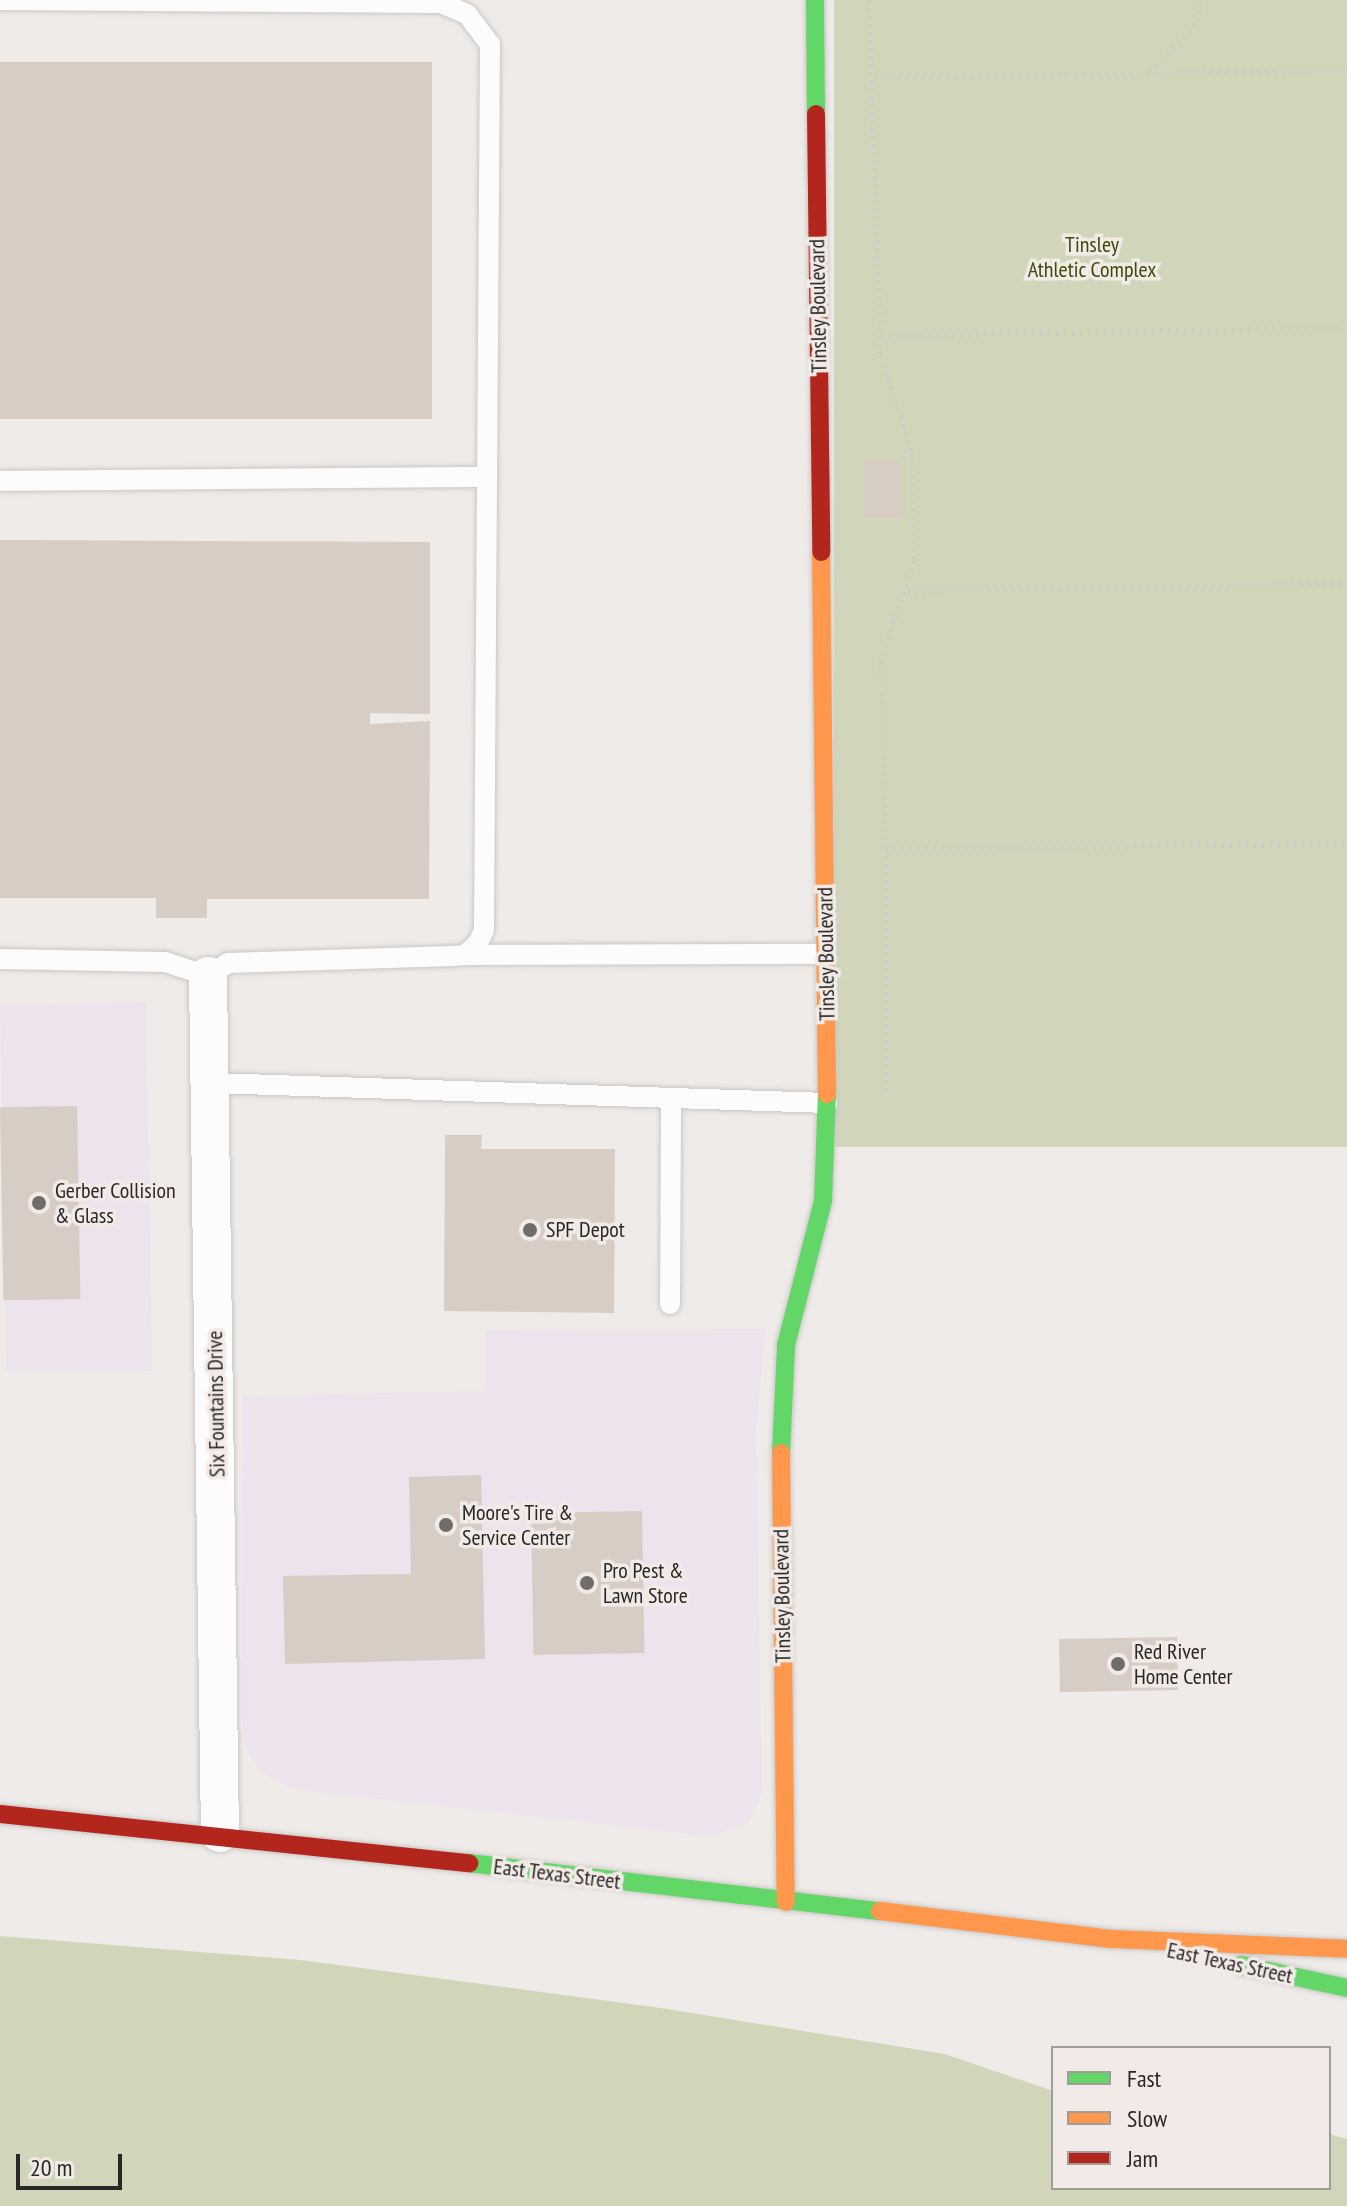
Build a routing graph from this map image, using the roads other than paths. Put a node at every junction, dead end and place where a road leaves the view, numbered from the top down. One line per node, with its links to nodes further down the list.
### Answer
1 (0, 0): 3 (lane)
2 (815, 0): 5 (street, Tinsley Boulevard)
3 (487, 477): 4 (lane); 6 (lane)
4 (0, 481)
5 (826, 954): 6 (lane); 11 (street, Tinsley Boulevard)
6 (465, 955): 8 (lane)
7 (0, 959): 8 (lane)
8 (208, 976): 9 (street, Six Fountains Drive)
9 (212, 1083): 10 (lane); 14 (street, Six Fountains Drive)
10 (671, 1098): 11 (lane); 12 (lane)
11 (827, 1103): 15 (street, Tinsley Boulevard)
12 (670, 1304)
13 (0, 1814): 14 (street, East Texas Street)
14 (220, 1833): 15 (street, East Texas Street)
15 (786, 1902): 16 (street, East Texas Street)
16 (1113, 1939): 17 (street, East Texas Street); 18 (street, East Texas Street)
17 (1347, 1949)
18 (1347, 1990)

